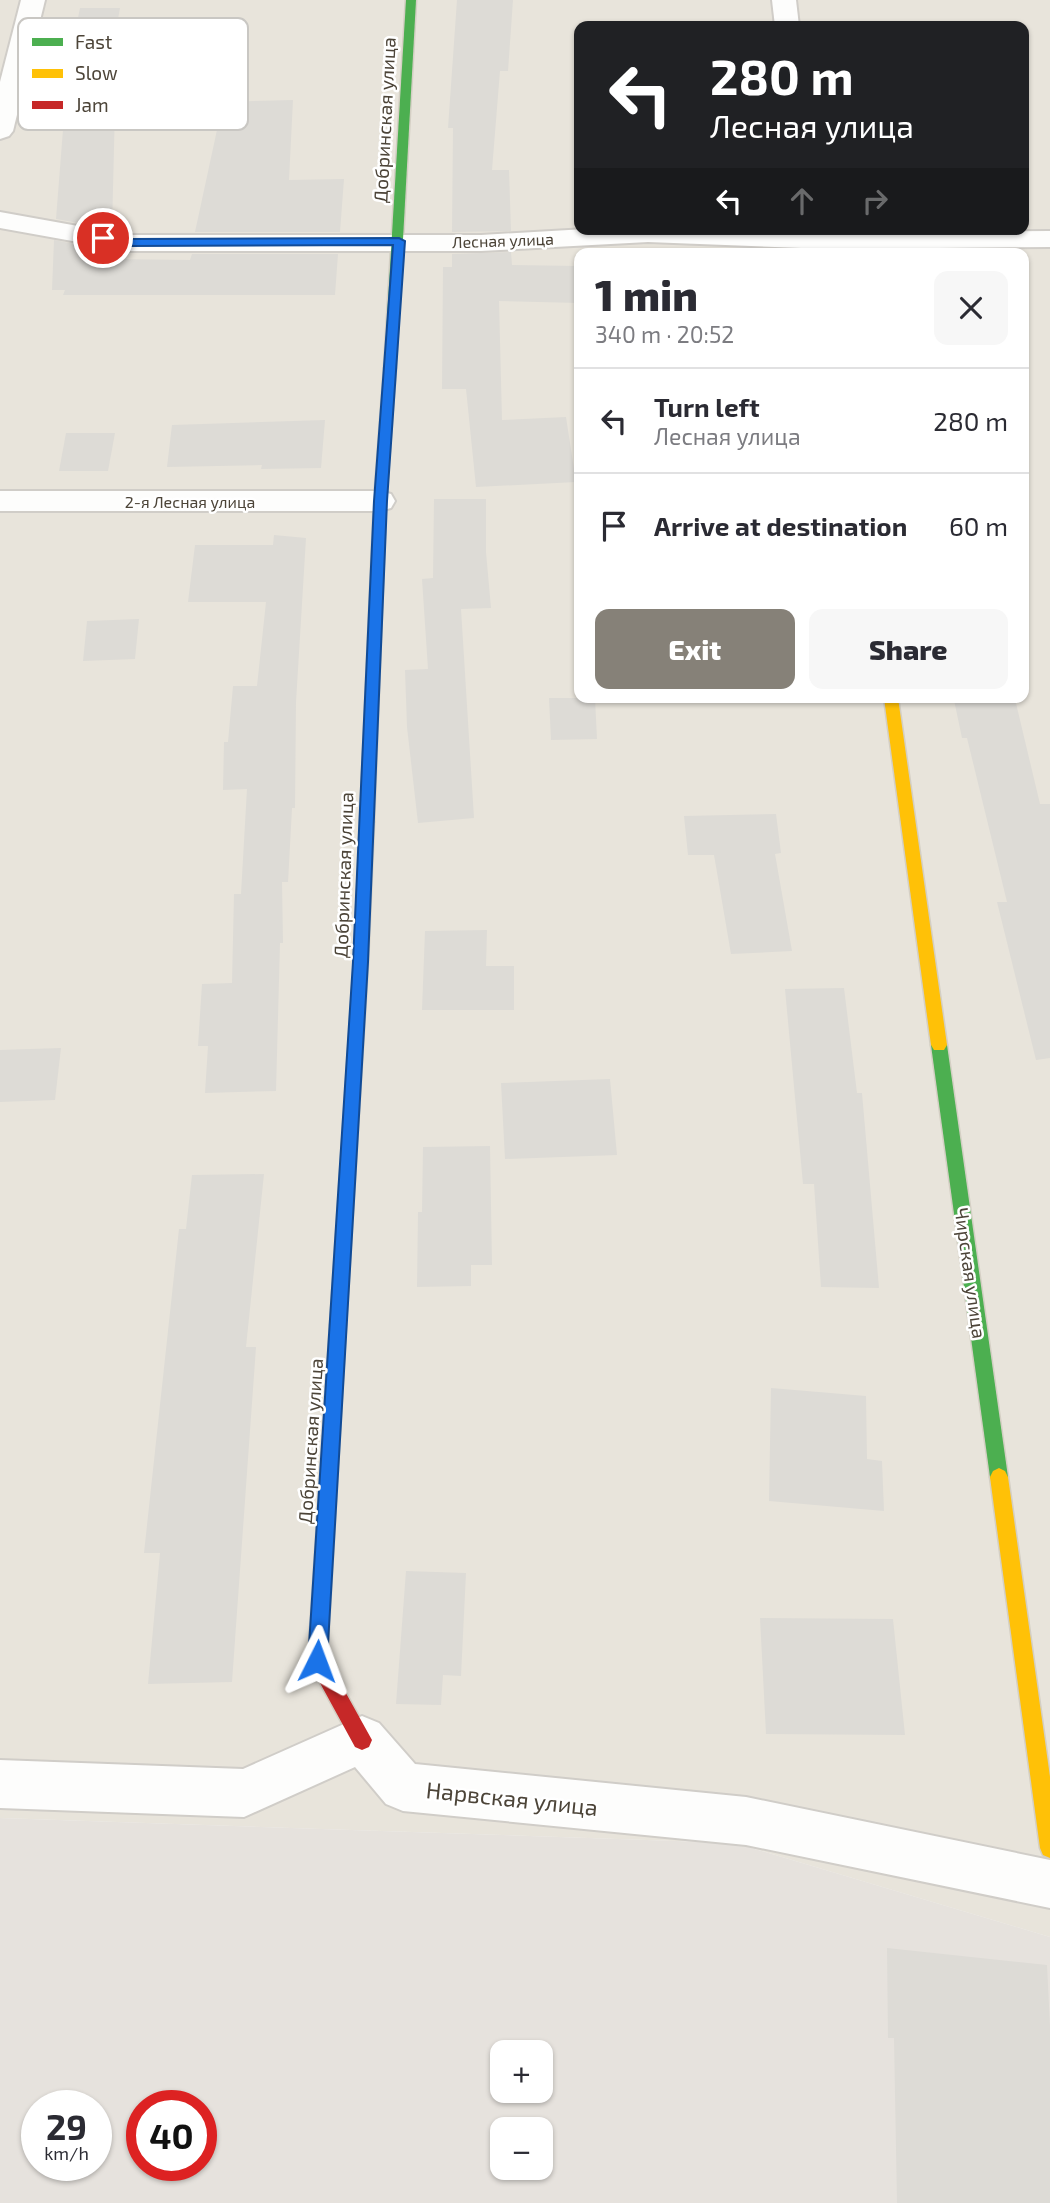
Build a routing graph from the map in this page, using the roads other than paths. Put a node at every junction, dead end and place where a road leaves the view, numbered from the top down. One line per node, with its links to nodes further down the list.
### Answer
1 (33, 0): 4 (street)
2 (411, 0): 12 (street, Добринская улица)
3 (784, 0): 5 (street)
4 (28, 18)
5 (786, 21)
6 (18, 60): 7 (street)
7 (0, 131)
8 (0, 220): 12 (street, Лесная улица)
9 (629, 235): 12 (street, Лесная улица)
10 (673, 235): 13 (street, Лесная улица)
11 (1050, 239): 13 (street, Лесная улица)
12 (399, 241): 15 (street, Добринская улица)
13 (826, 241)
14 (0, 501): 15 (street, 2-я Лесная улица)
15 (380, 501): 17 (street, Добринская улица)
16 (892, 703): 19 (street, Чирская улица)
17 (362, 1740): 18 (street); 20 (street, Нарвская улица)
18 (0, 1784)
19 (1050, 1848)
20 (1050, 1884)

